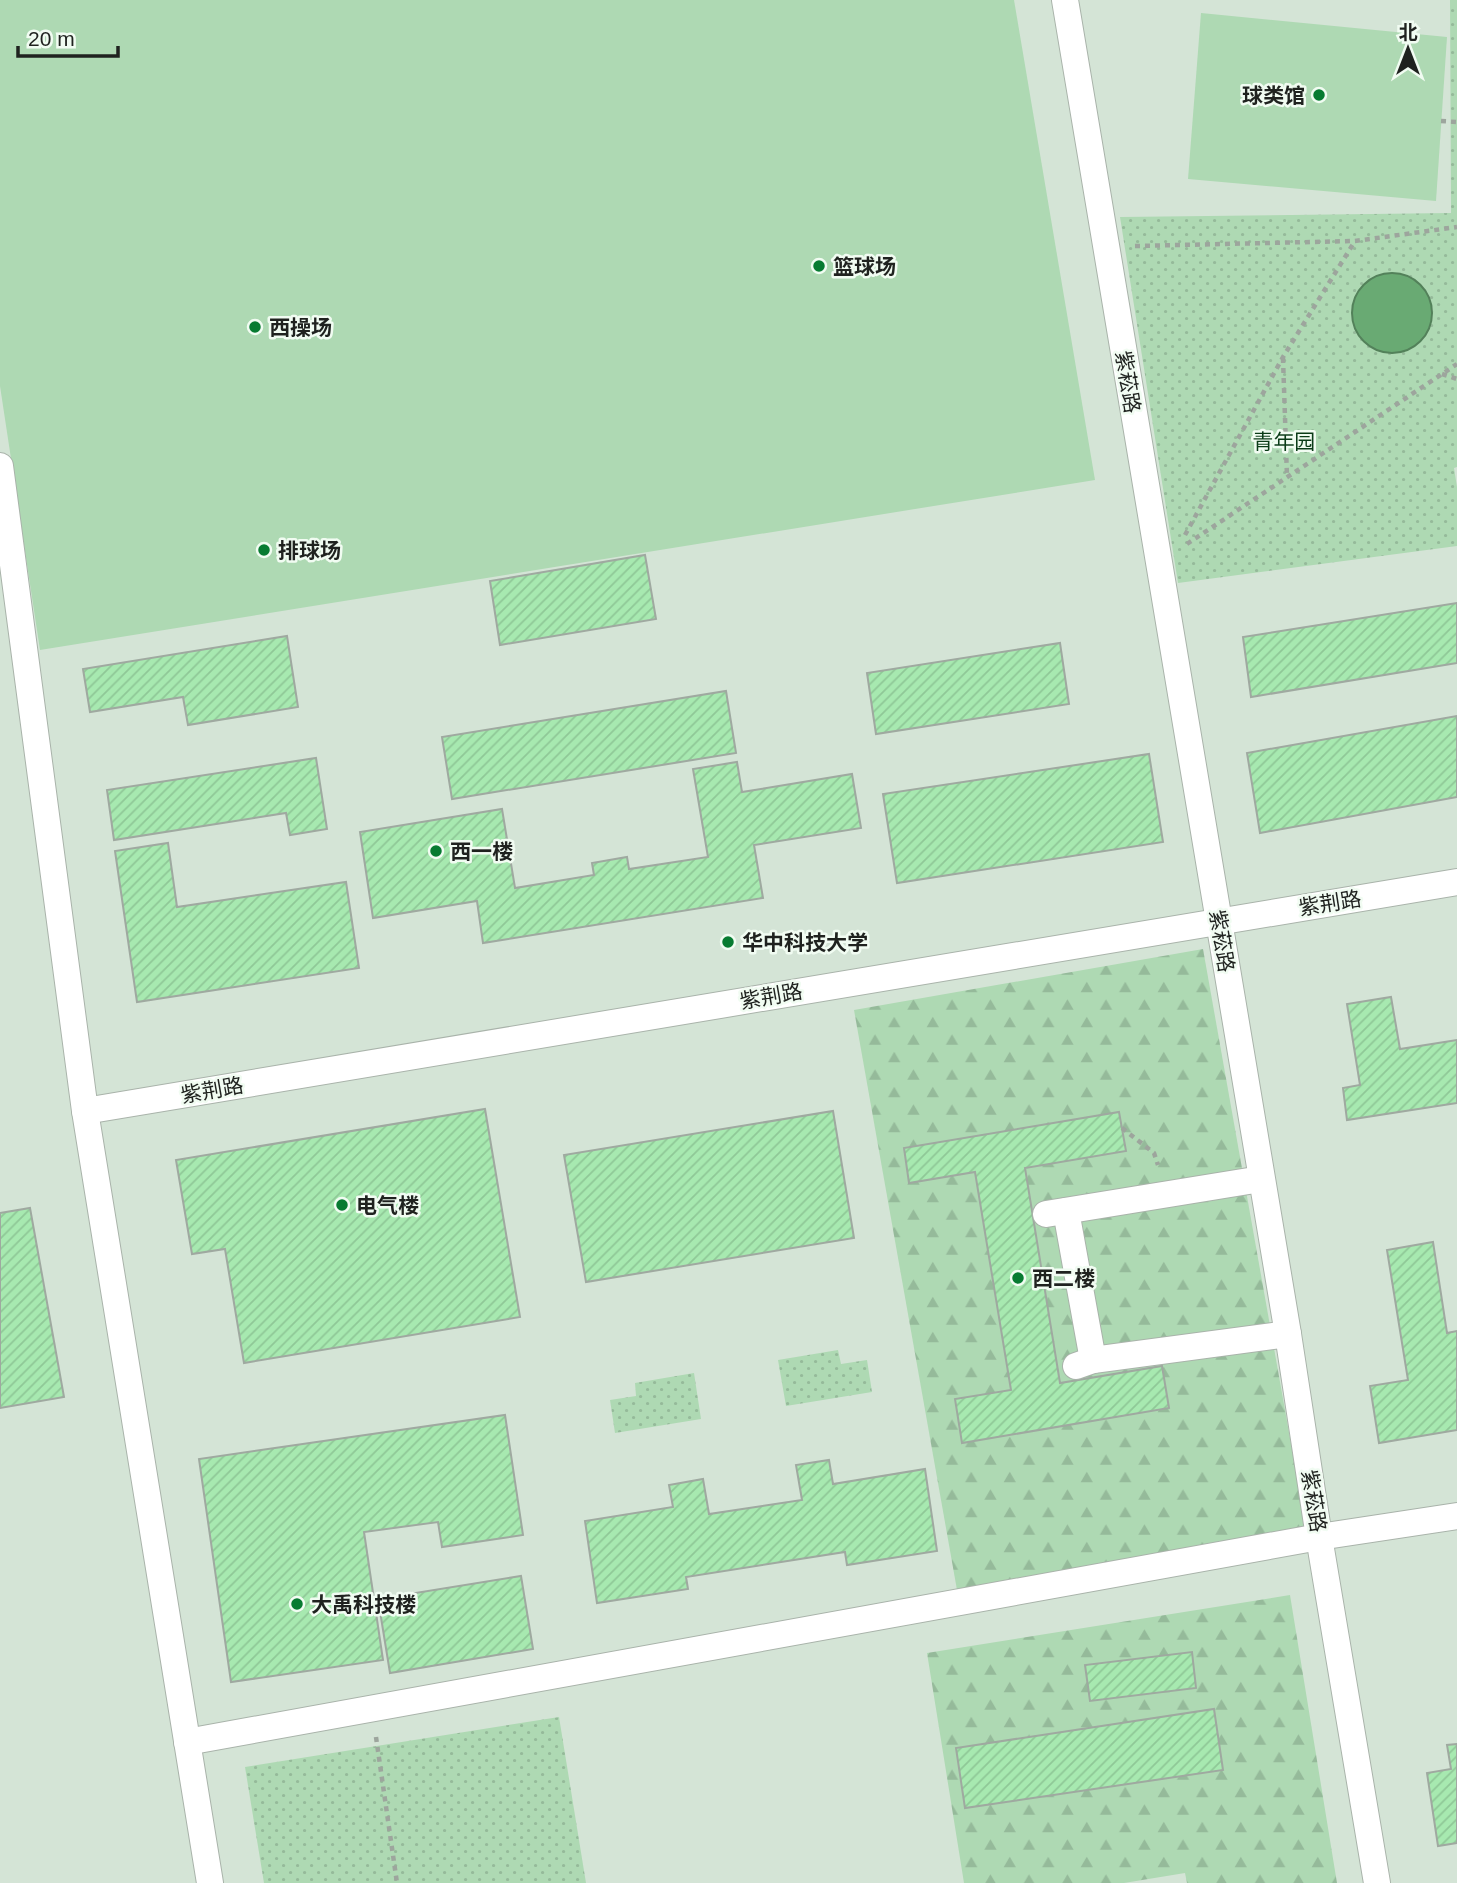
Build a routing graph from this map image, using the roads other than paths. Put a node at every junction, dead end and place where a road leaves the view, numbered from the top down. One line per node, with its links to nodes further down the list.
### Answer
1 (1065, 0): 6 (street, 紫菘路)
2 (0, 466): 4 (street)
3 (0, 604): 4 (street)
4 (21, 620): 7 (street)
5 (1457, 882): 6 (street, 紫荆路)
6 (1219, 922): 7 (street, 紫荆路); 8 (street, 紫菘路)
7 (85, 1111): 12 (street)
8 (1261, 1179): 9 (street, 紫菘路); 9 (street)
9 (1288, 1334): 11 (street, 紫菘路)
10 (1457, 1516): 11 (street)
11 (1319, 1537): 12 (street); 14 (street, 紫菘路)
12 (187, 1742): 13 (street)
13 (209, 1883)
14 (1377, 1883)

